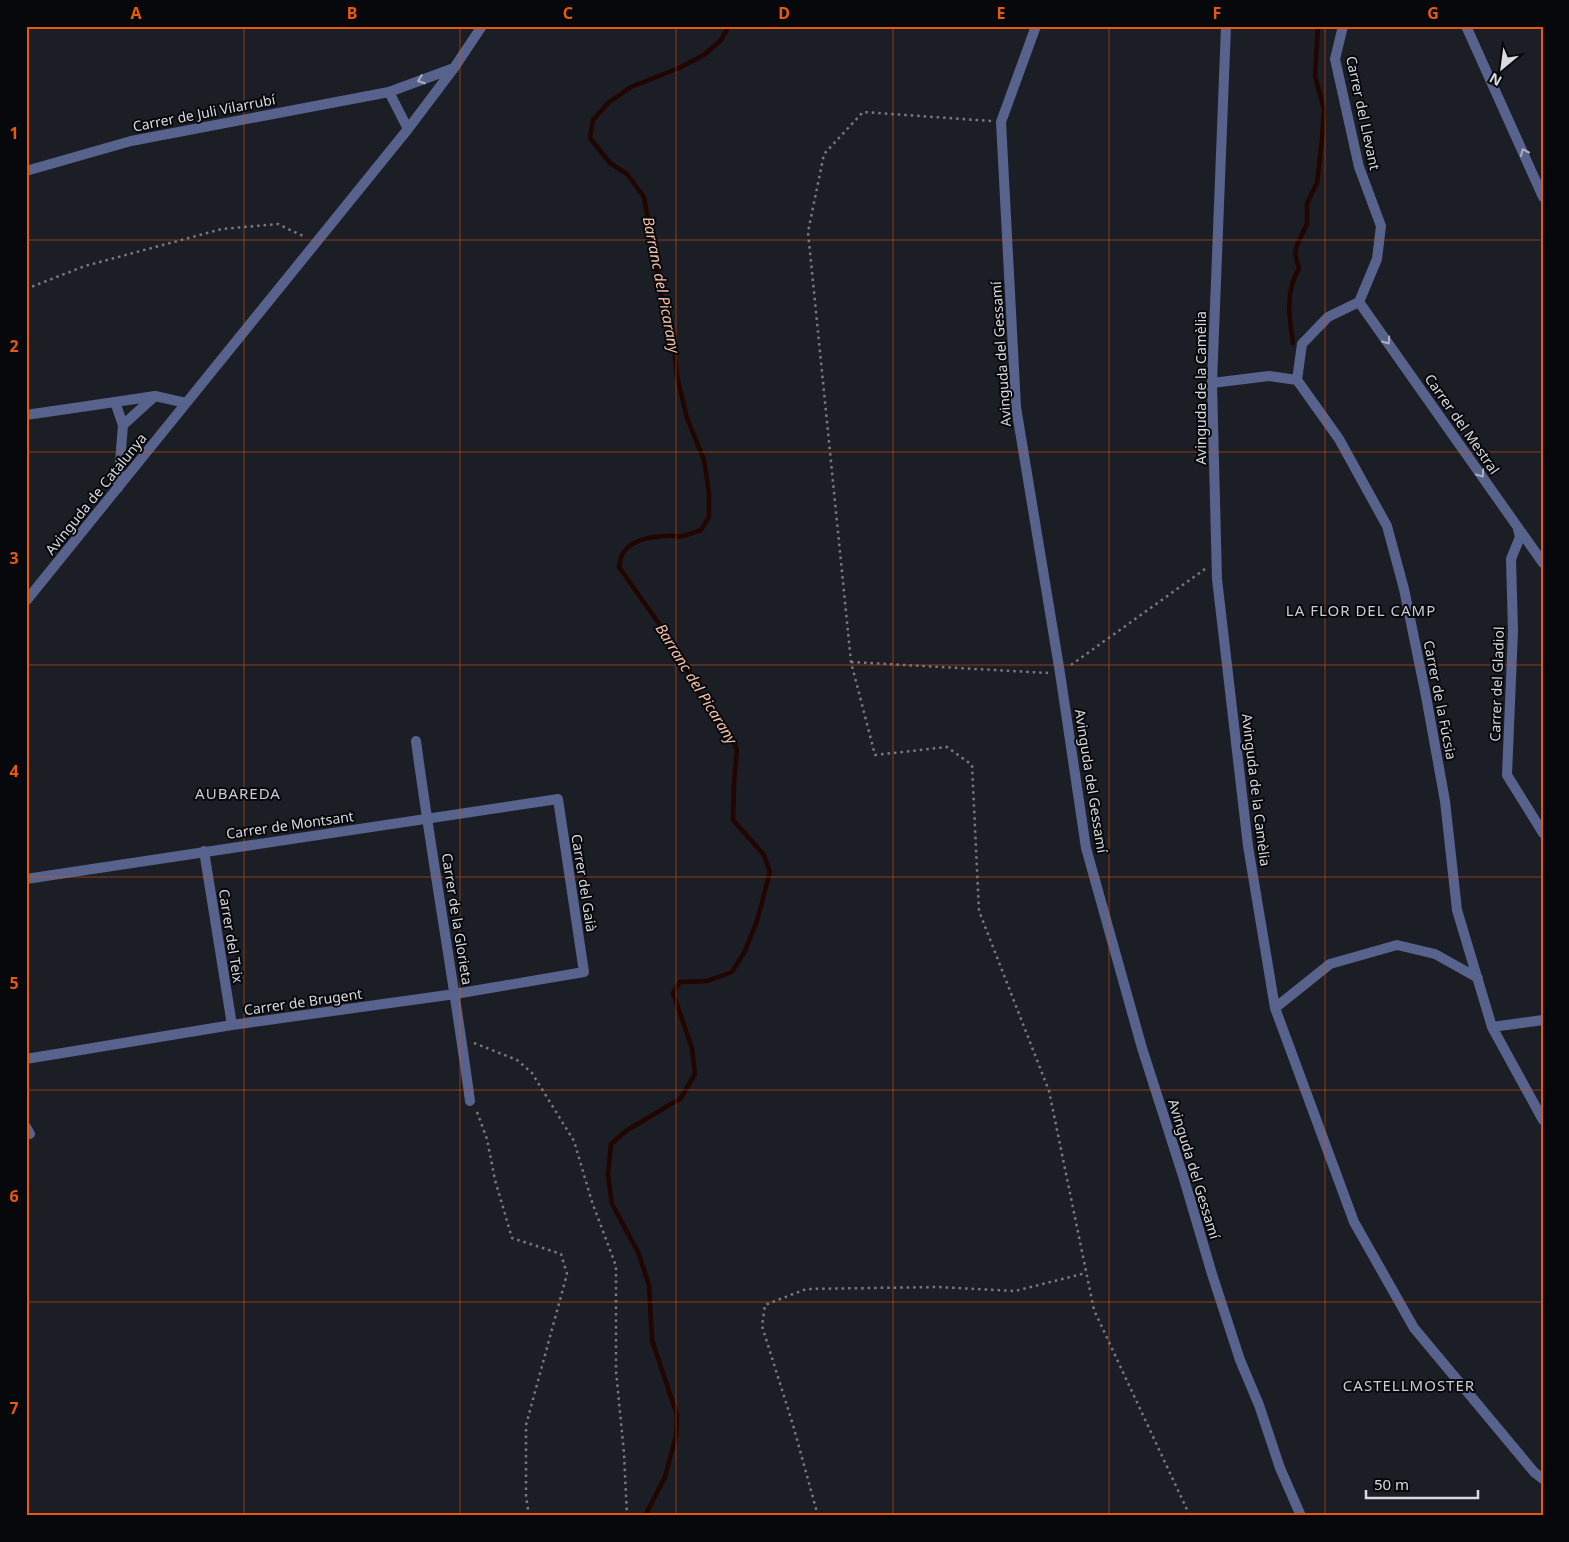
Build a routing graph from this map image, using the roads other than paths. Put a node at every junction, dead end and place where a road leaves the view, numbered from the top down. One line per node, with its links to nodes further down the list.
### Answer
1 (482, 26): 6 (street, Avinguda de Catalunya)
2 (1036, 26): 40 (street, Avinguda del Gessamí)
3 (1226, 26): 13 (street, Avinguda de la Camèlia)
4 (1343, 26): 11 (street, Carrer del Llevant)
5 (1466, 26): 10 (street, one-way to 5)
6 (454, 68): 7 (street, Carrer de Juli Vilarrubí, one-way to 7); 8 (street, Avinguda de Catalunya)
7 (388, 92): 8 (street); 9 (street, Carrer de Juli Vilarrubí)
8 (408, 129): 16 (street, Avinguda de Catalunya)
9 (26, 171)
10 (1543, 197)
11 (1359, 302): 12 (street); 20 (street, Carrer del Mestral, one-way to 20)
12 (1298, 380): 13 (street); 30 (street, Carrer de la Fúcsia)
13 (1212, 383): 32 (street, Avinguda de la Camèlia)
14 (155, 396): 15 (street); 16 (street); 18 (street)
15 (115, 402): 17 (street); 18 (street)
16 (186, 403): 19 (street, Avinguda de Catalunya)
17 (26, 416)
18 (123, 425): 19 (street)
19 (118, 489): 22 (street, Avinguda de Catalunya)
20 (1518, 528): 21 (street, Carrer del Mestral); 26 (street, Carrer del Gladiol)
21 (1543, 563)
22 (26, 601)
23 (416, 741): 25 (street, Carrer de la Glorieta)
24 (558, 799): 25 (street, Carrer de Montsant); 29 (street, Carrer del Gaià)
25 (426, 819): 27 (street, Carrer de Montsant); 31 (street, Carrer de la Glorieta)
26 (1543, 833)
27 (204, 851): 28 (street, Carrer de Montsant); 34 (street, Carrer del Teix)
28 (26, 878)
29 (584, 972): 31 (street, Carrer de Brugent)
30 (1478, 978): 32 (street); 35 (street, Carrer de la Fúcsia)
31 (455, 994): 34 (street, Carrer de Brugent); 37 (street, Carrer de la Glorieta)
32 (1275, 1008): 39 (street, Avinguda de la Camèlia)
33 (1543, 1020): 35 (street)
34 (232, 1026): 36 (street, Carrer de Brugent)
35 (1492, 1027): 38 (street, Carrer de la Fúcsia)
36 (26, 1059)
37 (469, 1096)
38 (1543, 1120)
39 (1543, 1479)
40 (1301, 1516)

